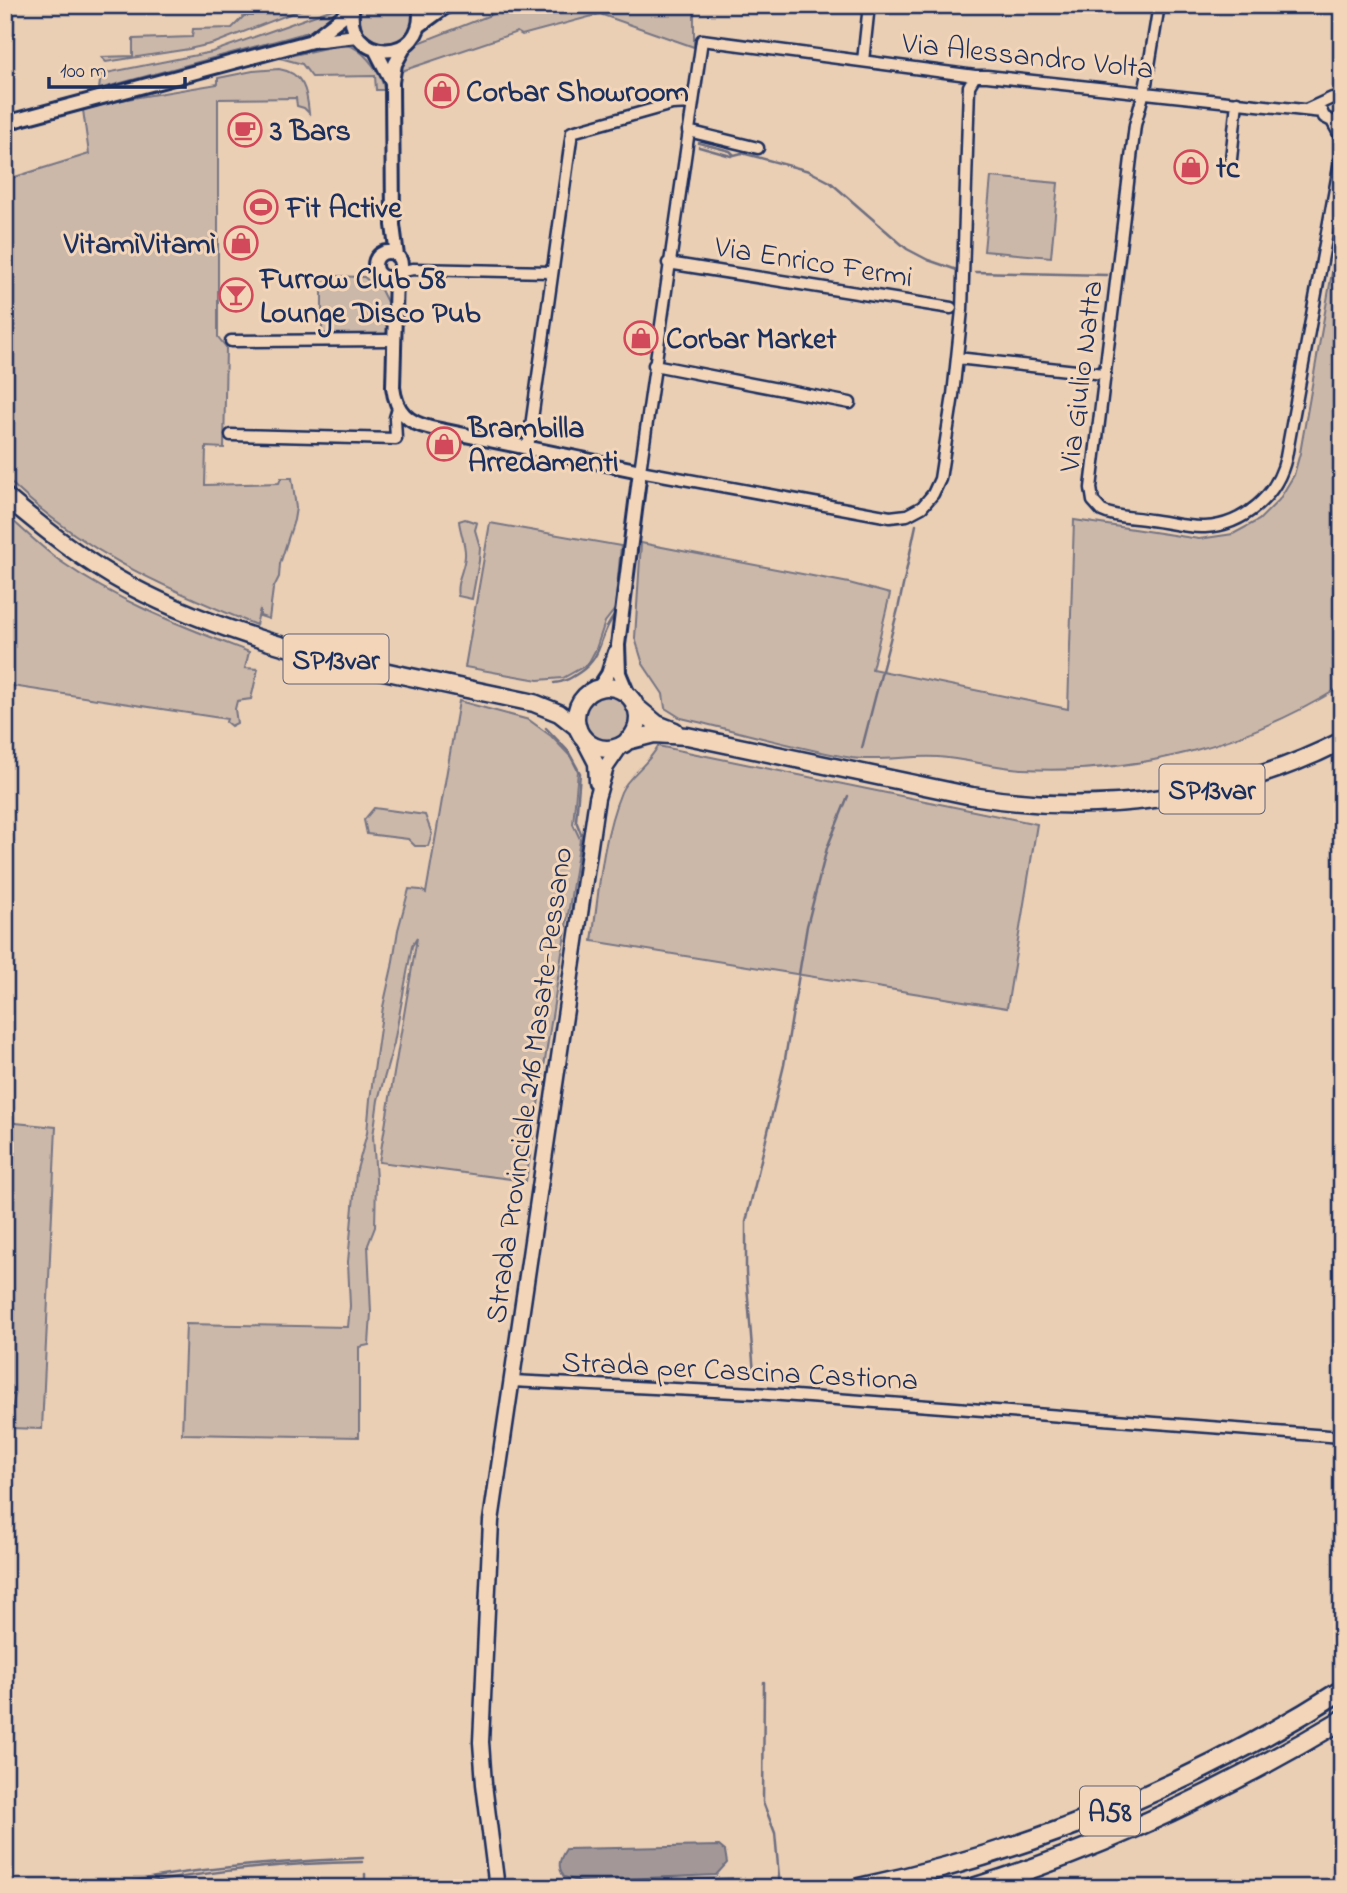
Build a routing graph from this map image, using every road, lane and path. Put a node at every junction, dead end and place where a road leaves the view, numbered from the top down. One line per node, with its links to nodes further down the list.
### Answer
1 (419, 5): 6 (street)
2 (448, 5): 6 (street)
3 (869, 5): 11 (street)
4 (1159, 5): 14 (street, Via Giulio Natta)
5 (352, 7): 7 (street); 8 (street)
6 (419, 26): 9 (street)
7 (357, 36): 8 (street); 10 (street)
8 (312, 41): 20 (street)
9 (405, 46): 10 (street); 13 (street)
10 (375, 49): 13 (street)
11 (863, 61): 12 (street, Via Alessandro Volta); 17 (street, Via Alessandro Volta)
12 (975, 76): 14 (street, Via Alessandro Volta); 36 (street)
13 (392, 82): 26 (street)
14 (1144, 92): 16 (street, Via Alessandro Volta); 38 (street, Via Giulio Natta)
15 (1340, 98): 18 (street)
16 (1237, 102): 18 (street, Via Alessandro Volta); 25 (street)
17 (692, 103): 21 (street); 30 (street)
18 (1323, 107): 19 (street)
19 (1337, 119): 22 (street)
20 (5, 122)
21 (688, 131): 23 (street); 28 (street)
22 (1342, 139)
23 (758, 148)
24 (1342, 151): 38 (street, Via Giulio Natta)
25 (1231, 159)
26 (393, 225): 27 (street); 29 (street)
27 (381, 254): 29 (street); 31 (street)
28 (668, 263): 33 (street, Via Enrico Fermi); 37 (street)
29 (398, 266): 30 (street); 31 (street); 32 (street)
30 (552, 272): 42 (street)
31 (382, 277): 32 (street)
32 (394, 300): 34 (street)
33 (951, 308)
34 (393, 340): 35 (street); 40 (street)
35 (231, 341)
36 (957, 358): 38 (street); 43 (street)
37 (654, 365): 39 (street); 43 (street)
38 (1104, 374)
39 (850, 402)
40 (398, 408): 41 (street); 42 (street)
41 (231, 435)
42 (528, 448): 43 (street)
43 (640, 471): 45 (street)
44 (5, 496): 48 (main road, SP13var)
45 (618, 645): 46 (street); 47 (street)
46 (592, 692): 47 (main road, SP13var); 48 (main road, SP13var); 49 (main road)
47 (632, 701): 50 (main road, SP13var); 52 (main road)
48 (534, 703): 49 (main road, SP13var)
49 (580, 733): 52 (main road, SP13var); 53 (main road)
50 (687, 736): 51 (main road, SP13var); 52 (main road, SP13var)
51 (1342, 741)
52 (624, 743): 53 (main road)
53 (597, 798): 54 (main road, Strada Provinciale 216 Masate-Pessano)
54 (512, 1381): 55 (street, Strada per Cascina Castiona); 58 (main road, Strada Provinciale 216 Masate-Pessano)
55 (1342, 1437)
56 (1342, 1690): 59 (highway, A58)
57 (1342, 1720): 60 (highway, A58)
58 (496, 1887)
59 (859, 1888)
60 (973, 1888)

